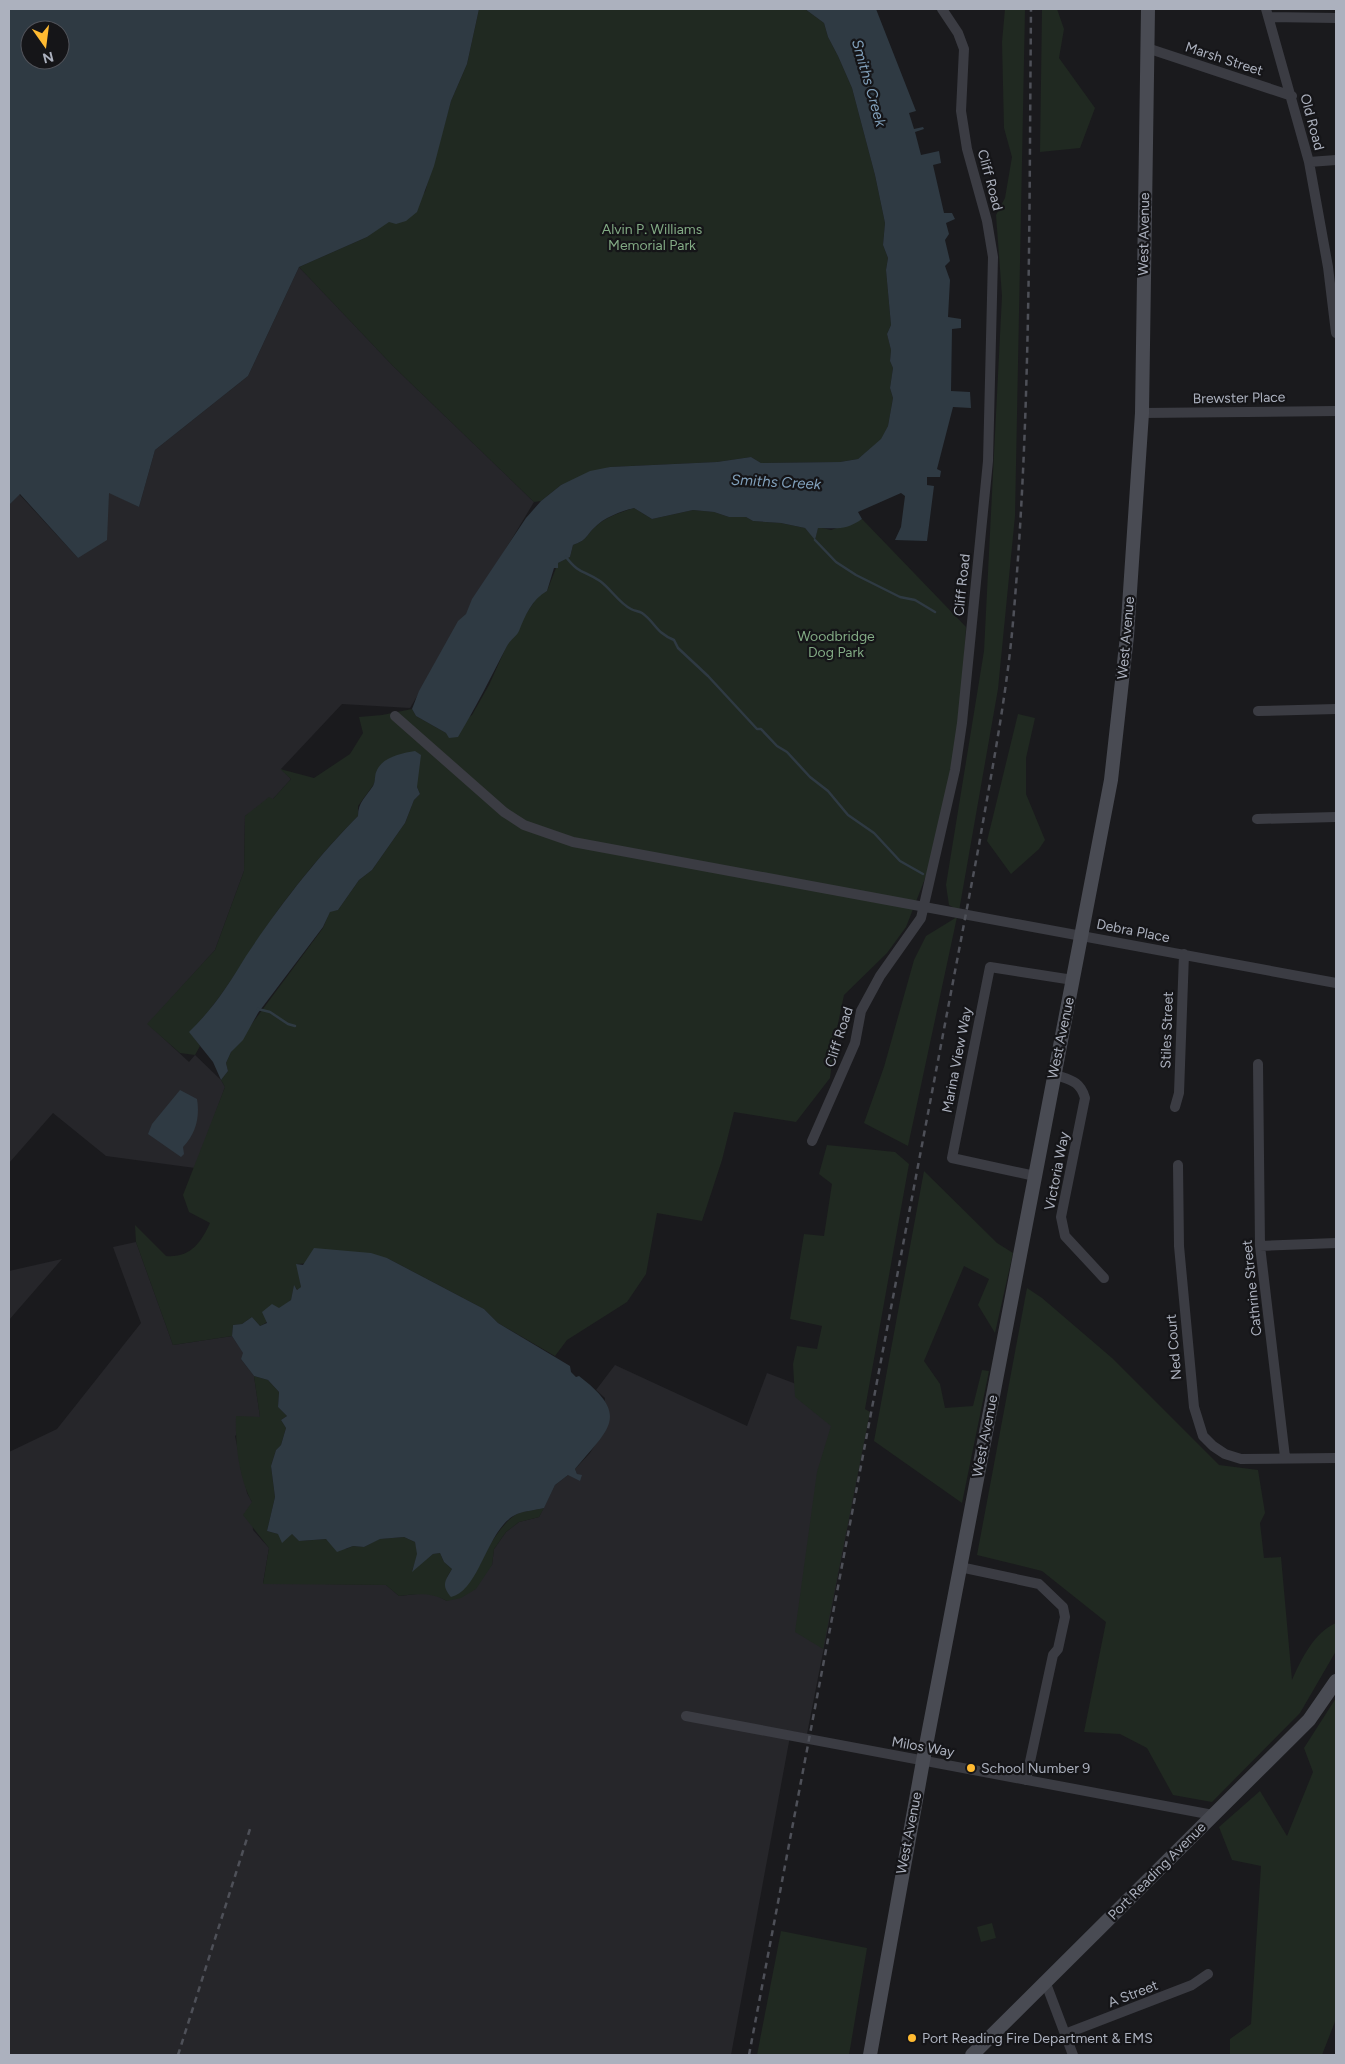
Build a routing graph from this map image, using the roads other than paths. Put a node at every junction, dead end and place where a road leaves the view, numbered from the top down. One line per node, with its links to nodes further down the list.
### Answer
1 (942, 9): 18 (street, Cliff Road)
2 (1148, 9): 5 (street, West Avenue)
3 (1268, 13): 4 (street); 6 (street, Old Road)
4 (1330, 15)
5 (1147, 48): 6 (street, Marsh Street); 12 (street, West Avenue)
6 (1292, 96): 8 (street, Old Road)
7 (1336, 160): 8 (street)
8 (1309, 162): 9 (street, Old Road)
9 (1332, 267): 10 (street, Old Road)
10 (1336, 333)
11 (1336, 411): 12 (street, Brewster Place)
12 (1142, 412): 19 (street, West Avenue)
13 (1336, 709): 14 (street)
14 (1258, 711)
15 (395, 716): 18 (street, Debra Place)
16 (1336, 817): 17 (street)
17 (1257, 818)
18 (924, 908): 19 (street, Debra Place); 26 (street, Cliff Road)
19 (1080, 935): 20 (street, Debra Place); 21 (street, West Avenue)
20 (1184, 954): 22 (street, Debra Place); 25 (street, Stiles Street)
21 (1072, 980): 24 (street, West Avenue); 28 (street, Marina View Way)
22 (1336, 983)
23 (1258, 1064): 30 (street, Cathrine Street)
24 (1053, 1074): 28 (street, West Avenue); 31 (street, Victoria Way)
25 (1175, 1107)
26 (812, 1141)
27 (1178, 1166): 32 (street, Ned Court)
28 (1035, 1176): 34 (street, West Avenue)
29 (1336, 1243): 30 (street)
30 (1260, 1246): 32 (street, Cathrine Street)
31 (1104, 1278)
32 (1285, 1457): 33 (street)
33 (1336, 1458)
34 (960, 1568): 37 (street, West Avenue); 38 (street)
35 (1336, 1682): 39 (street, Port Reading Avenue)
36 (686, 1716): 37 (street, Milos Way)
37 (923, 1760): 38 (street, Milos Way); 43 (street, West Avenue)
38 (1026, 1780): 39 (street, Milos Way)
39 (1213, 1815): 41 (street, Port Reading Avenue)
40 (1208, 1974): 42 (street, A Street)
41 (1045, 1981): 42 (street); 44 (street, Port Reading Avenue)
42 (1065, 2034): 45 (street)
43 (870, 2055)
44 (972, 2055)
45 (1073, 2055)

